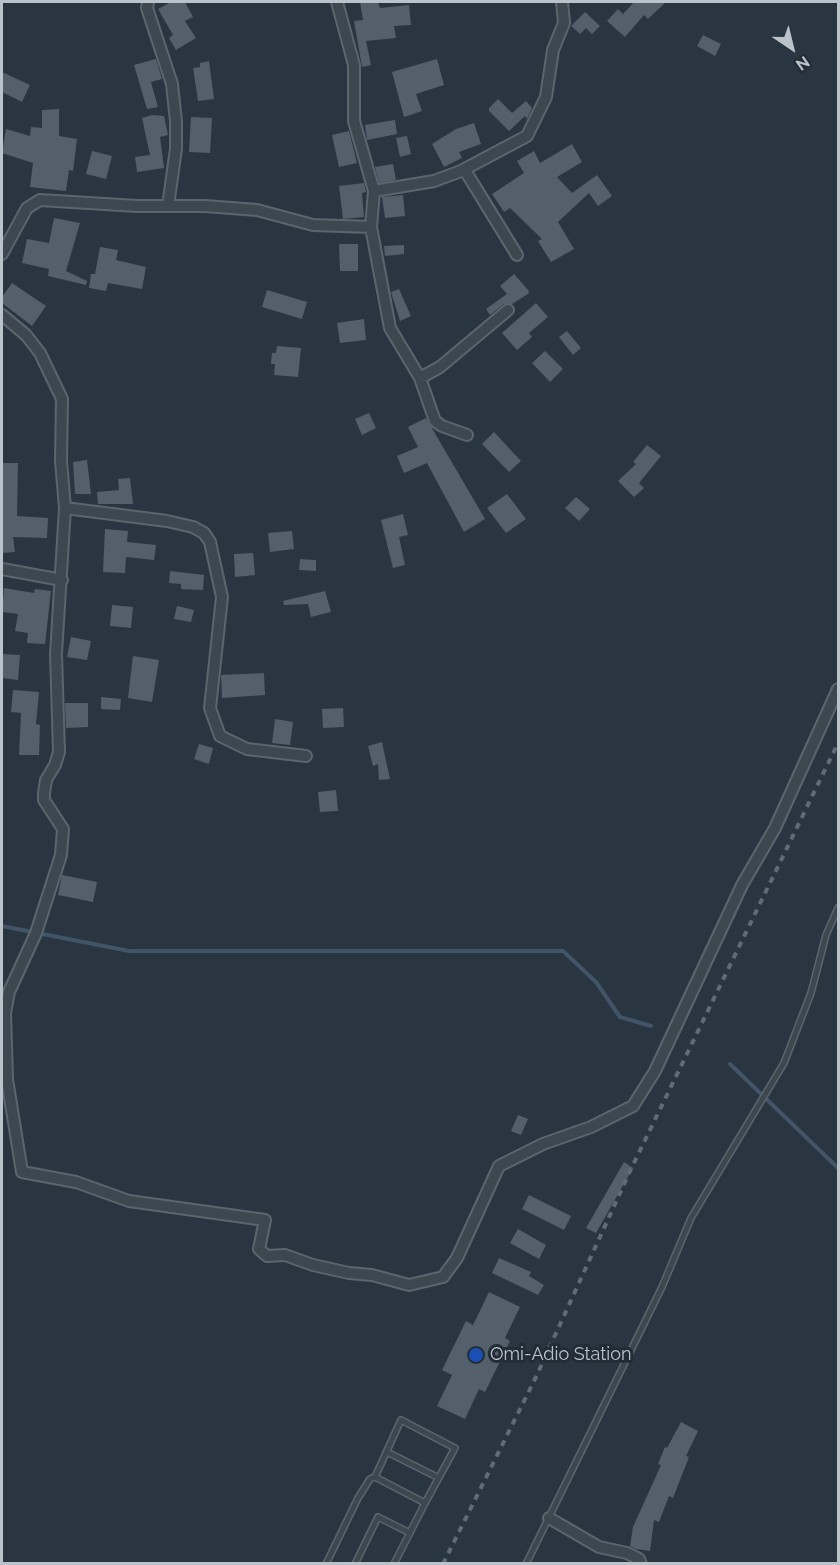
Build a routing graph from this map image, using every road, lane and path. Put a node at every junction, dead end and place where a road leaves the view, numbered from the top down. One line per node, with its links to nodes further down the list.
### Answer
1 (148, 2): 6 (street)
2 (337, 2): 5 (street)
3 (562, 2): 4 (street)
4 (461, 171): 5 (street); 9 (street)
5 (374, 191): 7 (street)
6 (168, 206): 7 (street); 8 (street)
7 (371, 227): 12 (street)
8 (2, 254)
9 (517, 255)
10 (508, 310): 12 (street)
11 (2, 315): 14 (street)
12 (420, 378): 13 (street)
13 (467, 435)
14 (65, 508): 16 (street); 18 (street)
15 (2, 569): 16 (street)
16 (62, 579): 17 (street)
17 (838, 689)
18 (306, 756)
19 (838, 908): 24 (lane)
20 (387, 1452): 21 (lane); 22 (lane); 22 (lane)
21 (375, 1478): 23 (lane); 26 (lane)
22 (439, 1478): 23 (lane)
23 (425, 1503): 25 (lane)
24 (549, 1518): 29 (lane); 30 (street)
25 (410, 1533): 27 (lane); 28 (lane)
26 (326, 1563)
27 (355, 1563)
28 (394, 1563)
29 (526, 1563)
30 (641, 1563)

